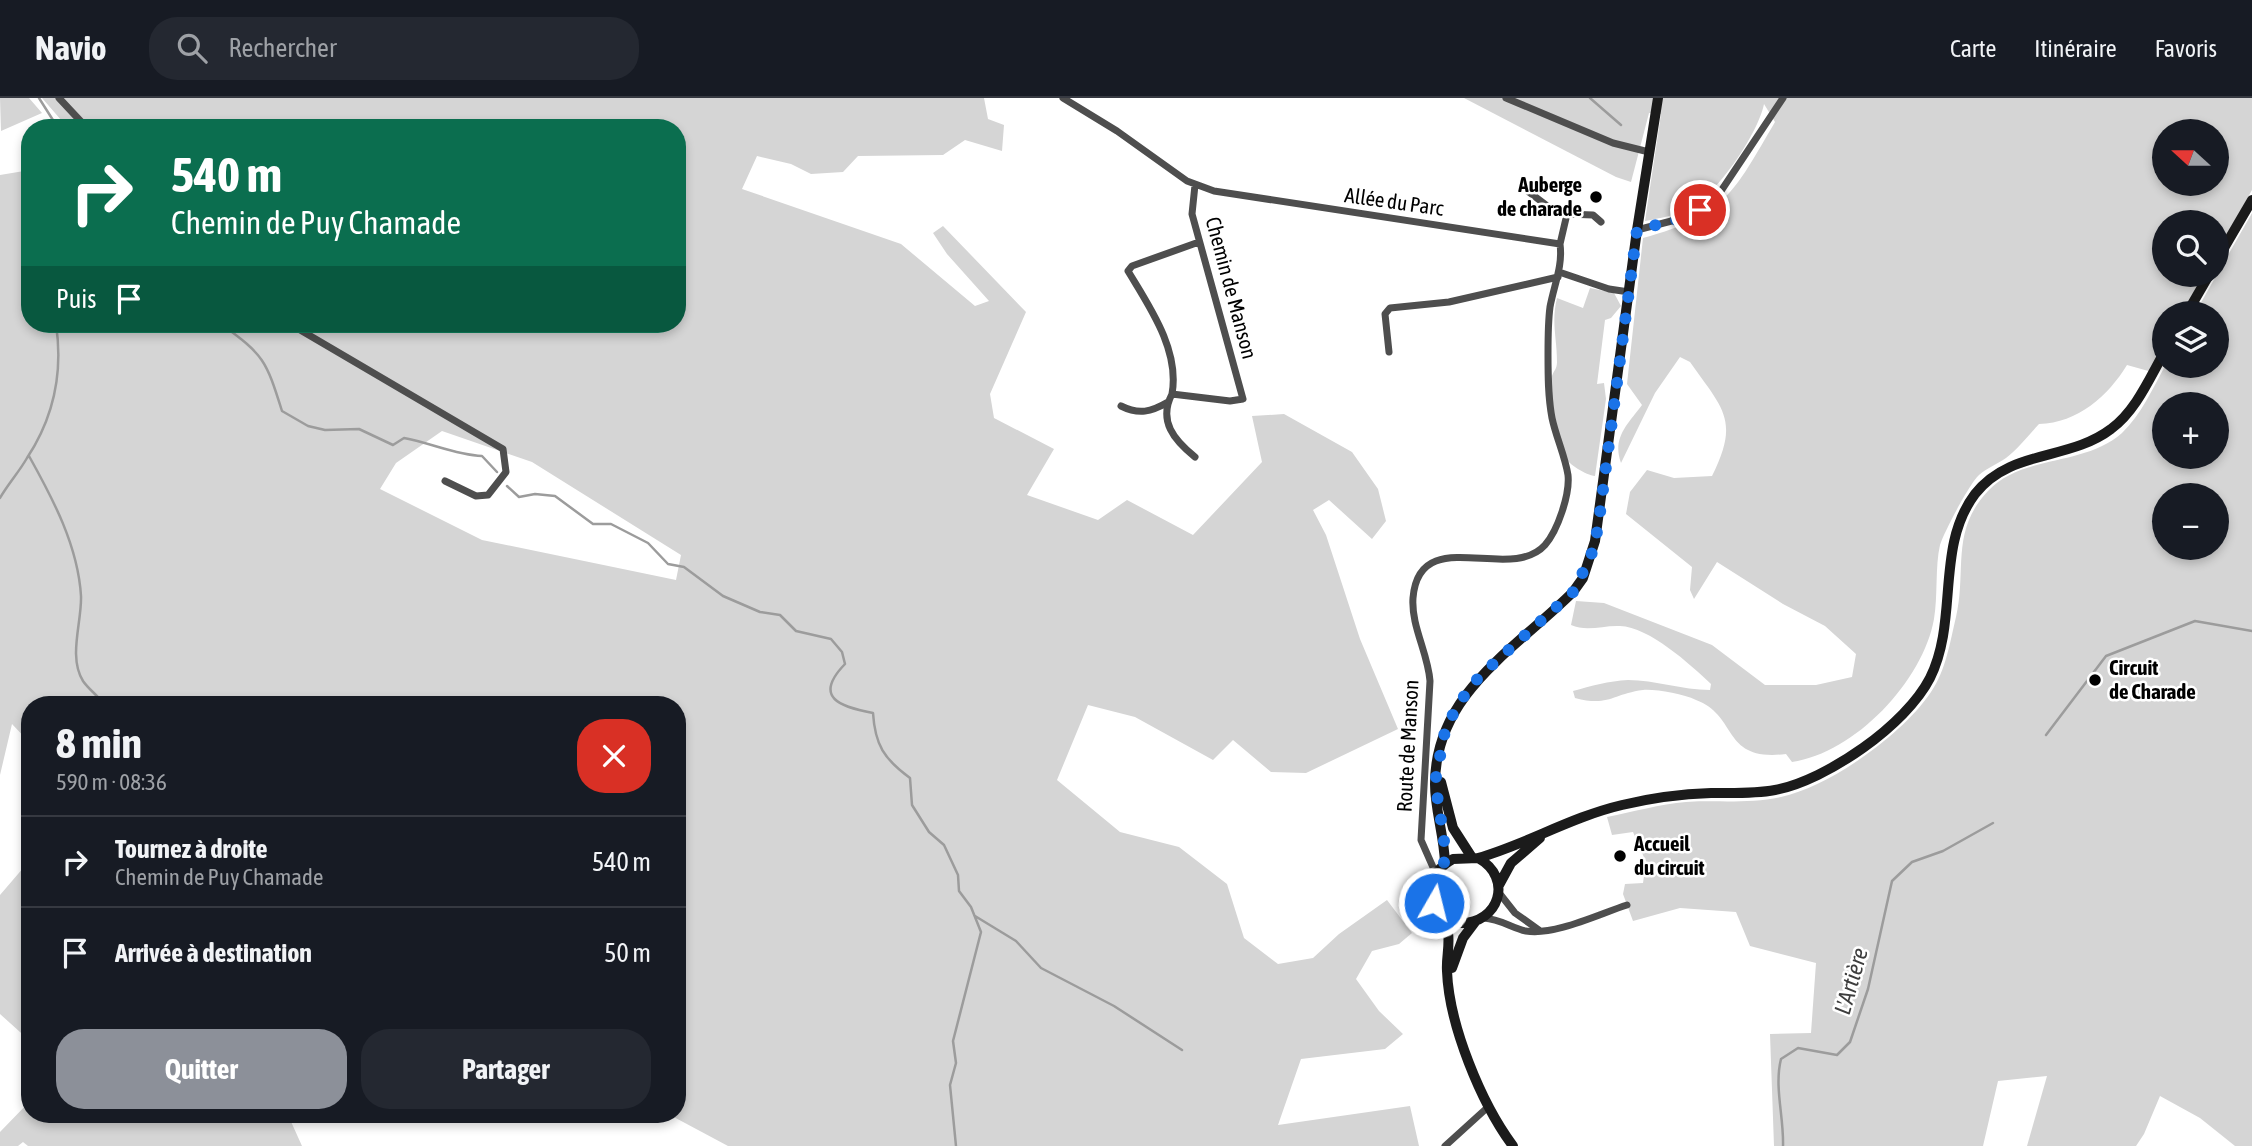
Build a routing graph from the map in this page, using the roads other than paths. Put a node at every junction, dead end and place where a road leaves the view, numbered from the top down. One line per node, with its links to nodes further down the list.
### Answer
1 (59, 98): 6 (street)
2 (1063, 98): 8 (street)
3 (1506, 98): 7 (street)
4 (1658, 98): 7 (street)
5 (1783, 98): 13 (street)
6 (79, 119)
7 (1649, 152): 13 (street)
8 (1195, 185): 15 (street, Chemin de Manson); 16 (street, Allée du Parc)
9 (1525, 189): 11 (street)
10 (2252, 200): 14 (street)
11 (1567, 214): 12 (street); 16 (street)
12 (1601, 222)
13 (1637, 230): 18 (street)
14 (2229, 239)
15 (1199, 242): 22 (street); 22 (street, Chemin de Manson)
16 (1560, 244): 17 (street)
17 (1558, 274): 18 (street); 20 (street); 31 (street, Route de Manson)
18 (1629, 292): 27 (street)
19 (305, 333): 26 (street)
20 (1389, 352)
21 (2152, 373): 28 (street)
22 (1172, 394): 23 (street)
23 (1168, 402): 24 (street); 25 (street)
24 (1121, 406)
25 (1195, 457)
26 (444, 481)
27 (1437, 769): 29 (street); 30 (street)
28 (1563, 824): 29 (street); 32 (street)
29 (1474, 857): 30 (street); 32 (street)
30 (1444, 863): 31 (street)
31 (1436, 874): 34 (street)
32 (1499, 890): 35 (street); 36 (street)
33 (1627, 905): 36 (street)
34 (1439, 911): 35 (street); 37 (street)
35 (1479, 920): 36 (street); 37 (street)
36 (1543, 932)
37 (1449, 988): 38 (street)
38 (1488, 1107): 39 (street); 40 (street)
39 (1445, 1146)
40 (1513, 1146)

